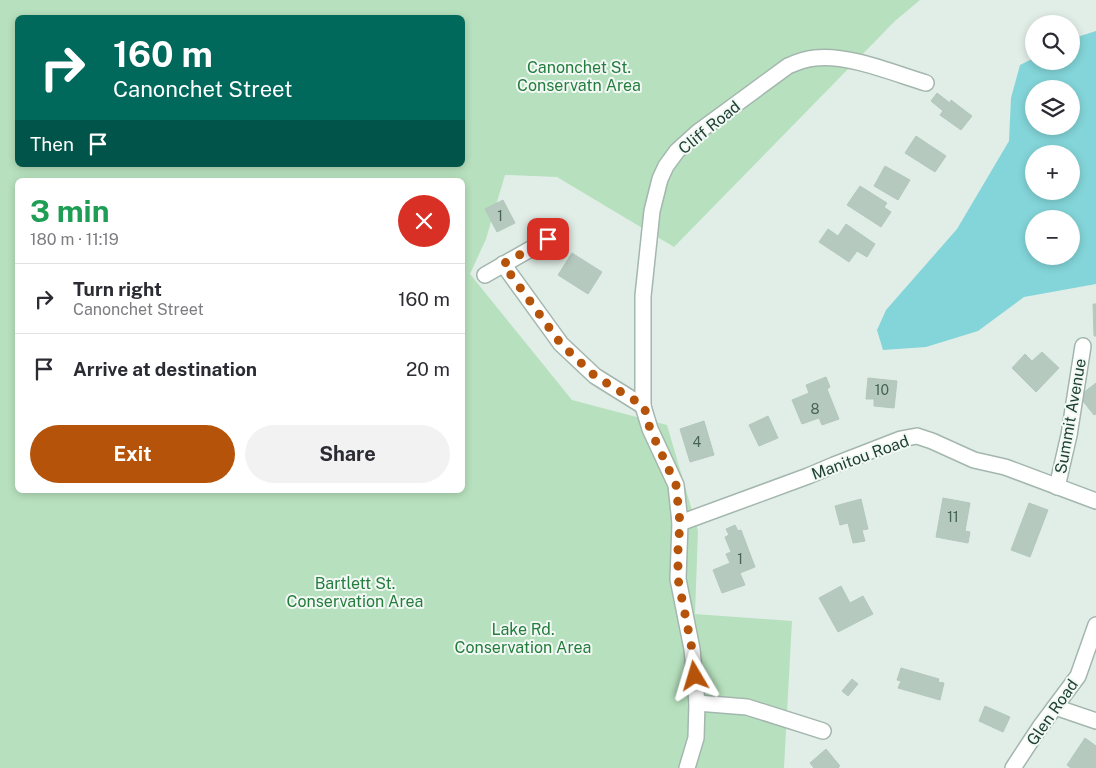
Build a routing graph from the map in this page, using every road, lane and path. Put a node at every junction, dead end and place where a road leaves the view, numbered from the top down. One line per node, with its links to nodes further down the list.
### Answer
1 (926, 82): 6 (street, Cliff Road)
2 (548, 239): 3 (street)
3 (503, 264): 4 (street); 6 (street)
4 (485, 275)
5 (1083, 346): 7 (street, Summit Avenue)
6 (644, 406): 10 (street, Cliff Road)
7 (1057, 487): 8 (street, Manitou Road); 10 (street, Manitou Road)
8 (1090, 499): 9 (street)
9 (1096, 514)
10 (680, 523): 12 (street, Cliff Road)
11 (1096, 625): 13 (street, Glen Road)
12 (697, 703): 15 (street); 16 (street, Cliff Road)
13 (1055, 708): 14 (street); 17 (street, Glen Road)
14 (1096, 721)
15 (823, 731)
16 (687, 768)
17 (1013, 768)

